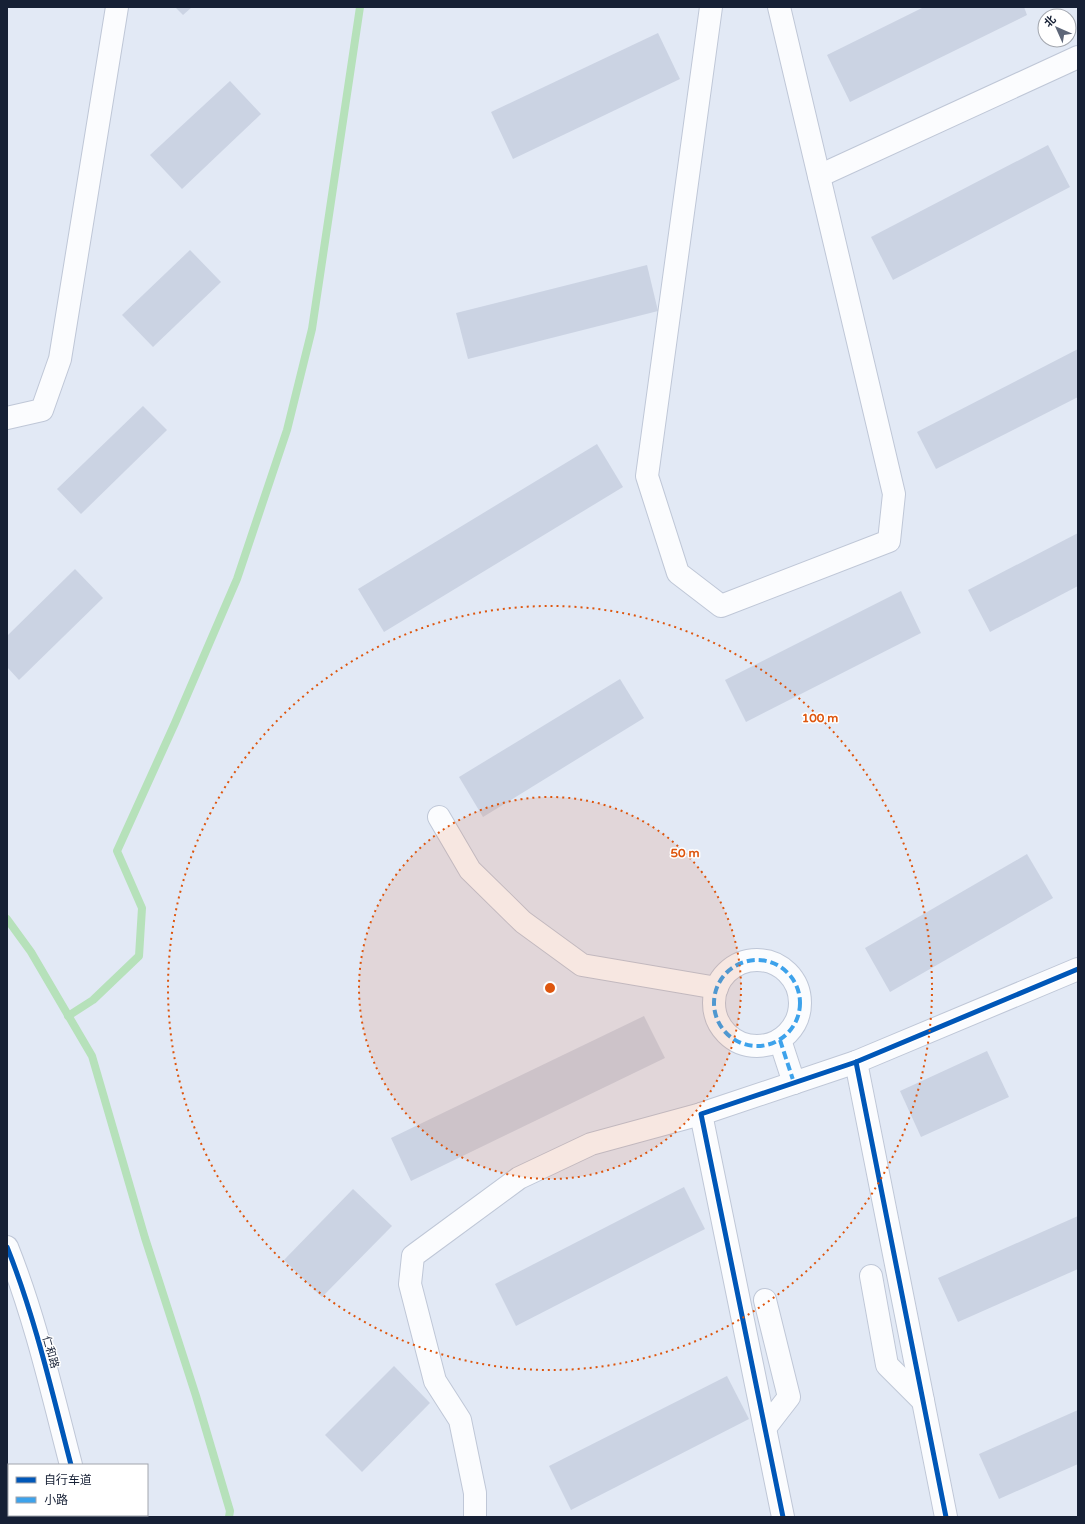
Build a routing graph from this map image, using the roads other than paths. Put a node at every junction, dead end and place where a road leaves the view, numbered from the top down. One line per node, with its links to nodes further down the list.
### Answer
1 (118, 7): 6 (street)
2 (711, 7): 5 (street)
3 (779, 7): 5 (street)
4 (1078, 57): 5 (street)
5 (819, 176)
6 (7, 418)
7 (438, 817): 9 (street)
8 (1078, 970): 11 (street)
9 (716, 988): 10 (street); 10 (street)
10 (780, 1040): 12 (street)
11 (856, 1062): 12 (street); 18 (street)
12 (794, 1083): 13 (street)
13 (701, 1114): 19 (street); 22 (street)
14 (7, 1246): 21 (street, 仁和路)
15 (871, 1276): 18 (street)
16 (7, 1288): 20 (street)
17 (765, 1300): 19 (street)
18 (923, 1401): 24 (street)
19 (765, 1428): 23 (street)
20 (56, 1464)
21 (70, 1464)
22 (475, 1517)
23 (783, 1517)
24 (946, 1517)

